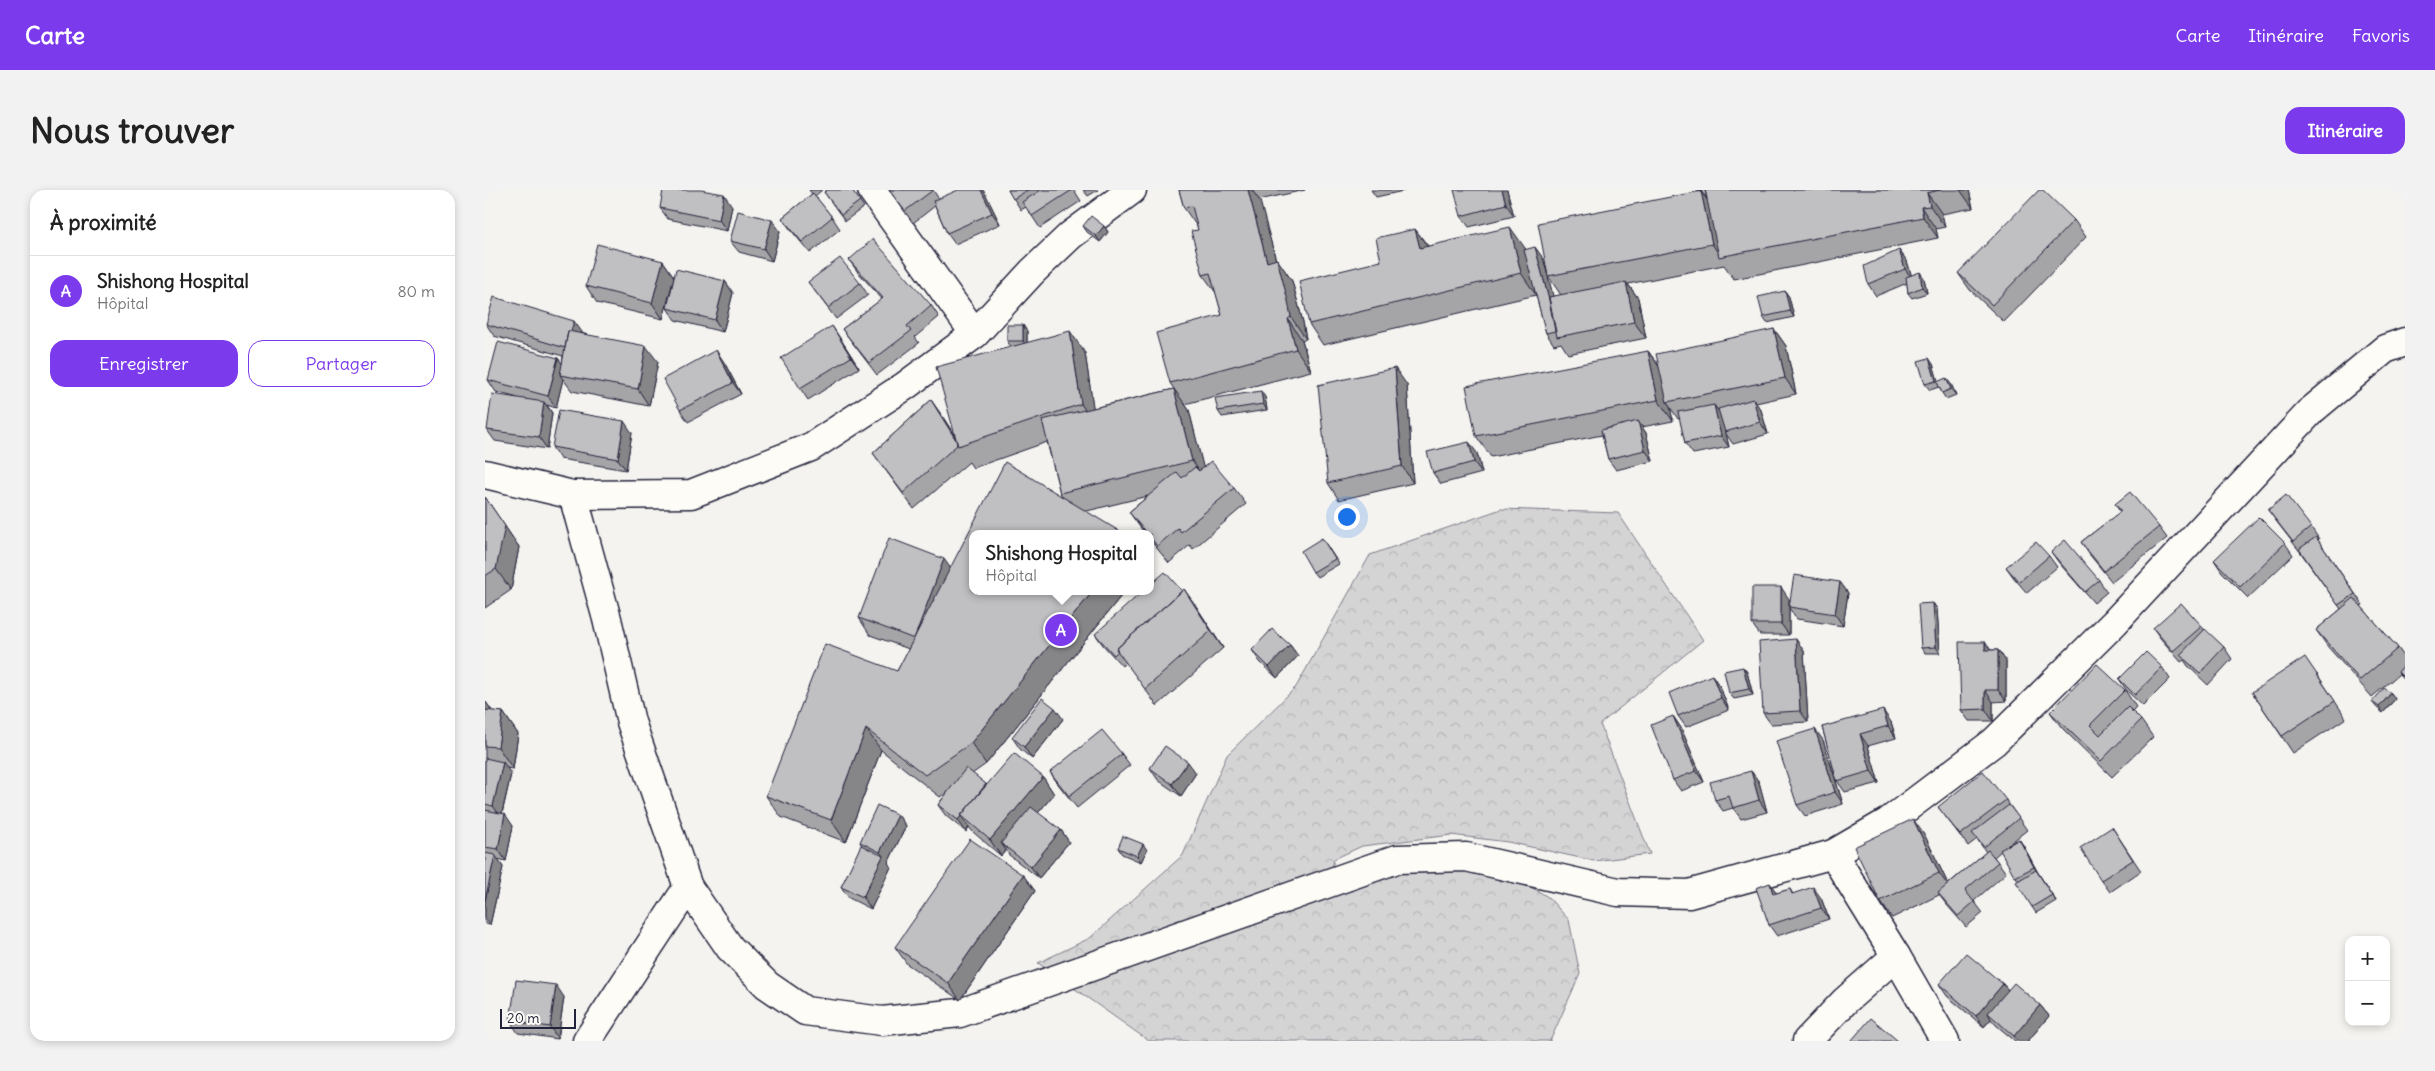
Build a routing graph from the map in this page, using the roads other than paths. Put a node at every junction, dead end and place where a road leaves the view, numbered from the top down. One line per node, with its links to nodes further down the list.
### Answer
1 (872, 190): 3 (street)
2 (1132, 190): 3 (street)
3 (975, 334): 6 (street)
4 (2405, 342): 7 (street)
5 (485, 474): 6 (street)
6 (573, 496): 8 (street)
7 (1833, 854): 8 (street); 9 (street)
8 (689, 887): 10 (street)
9 (1896, 956): 11 (street); 12 (street)
10 (587, 1041)
11 (1807, 1041)
12 (1945, 1041)

